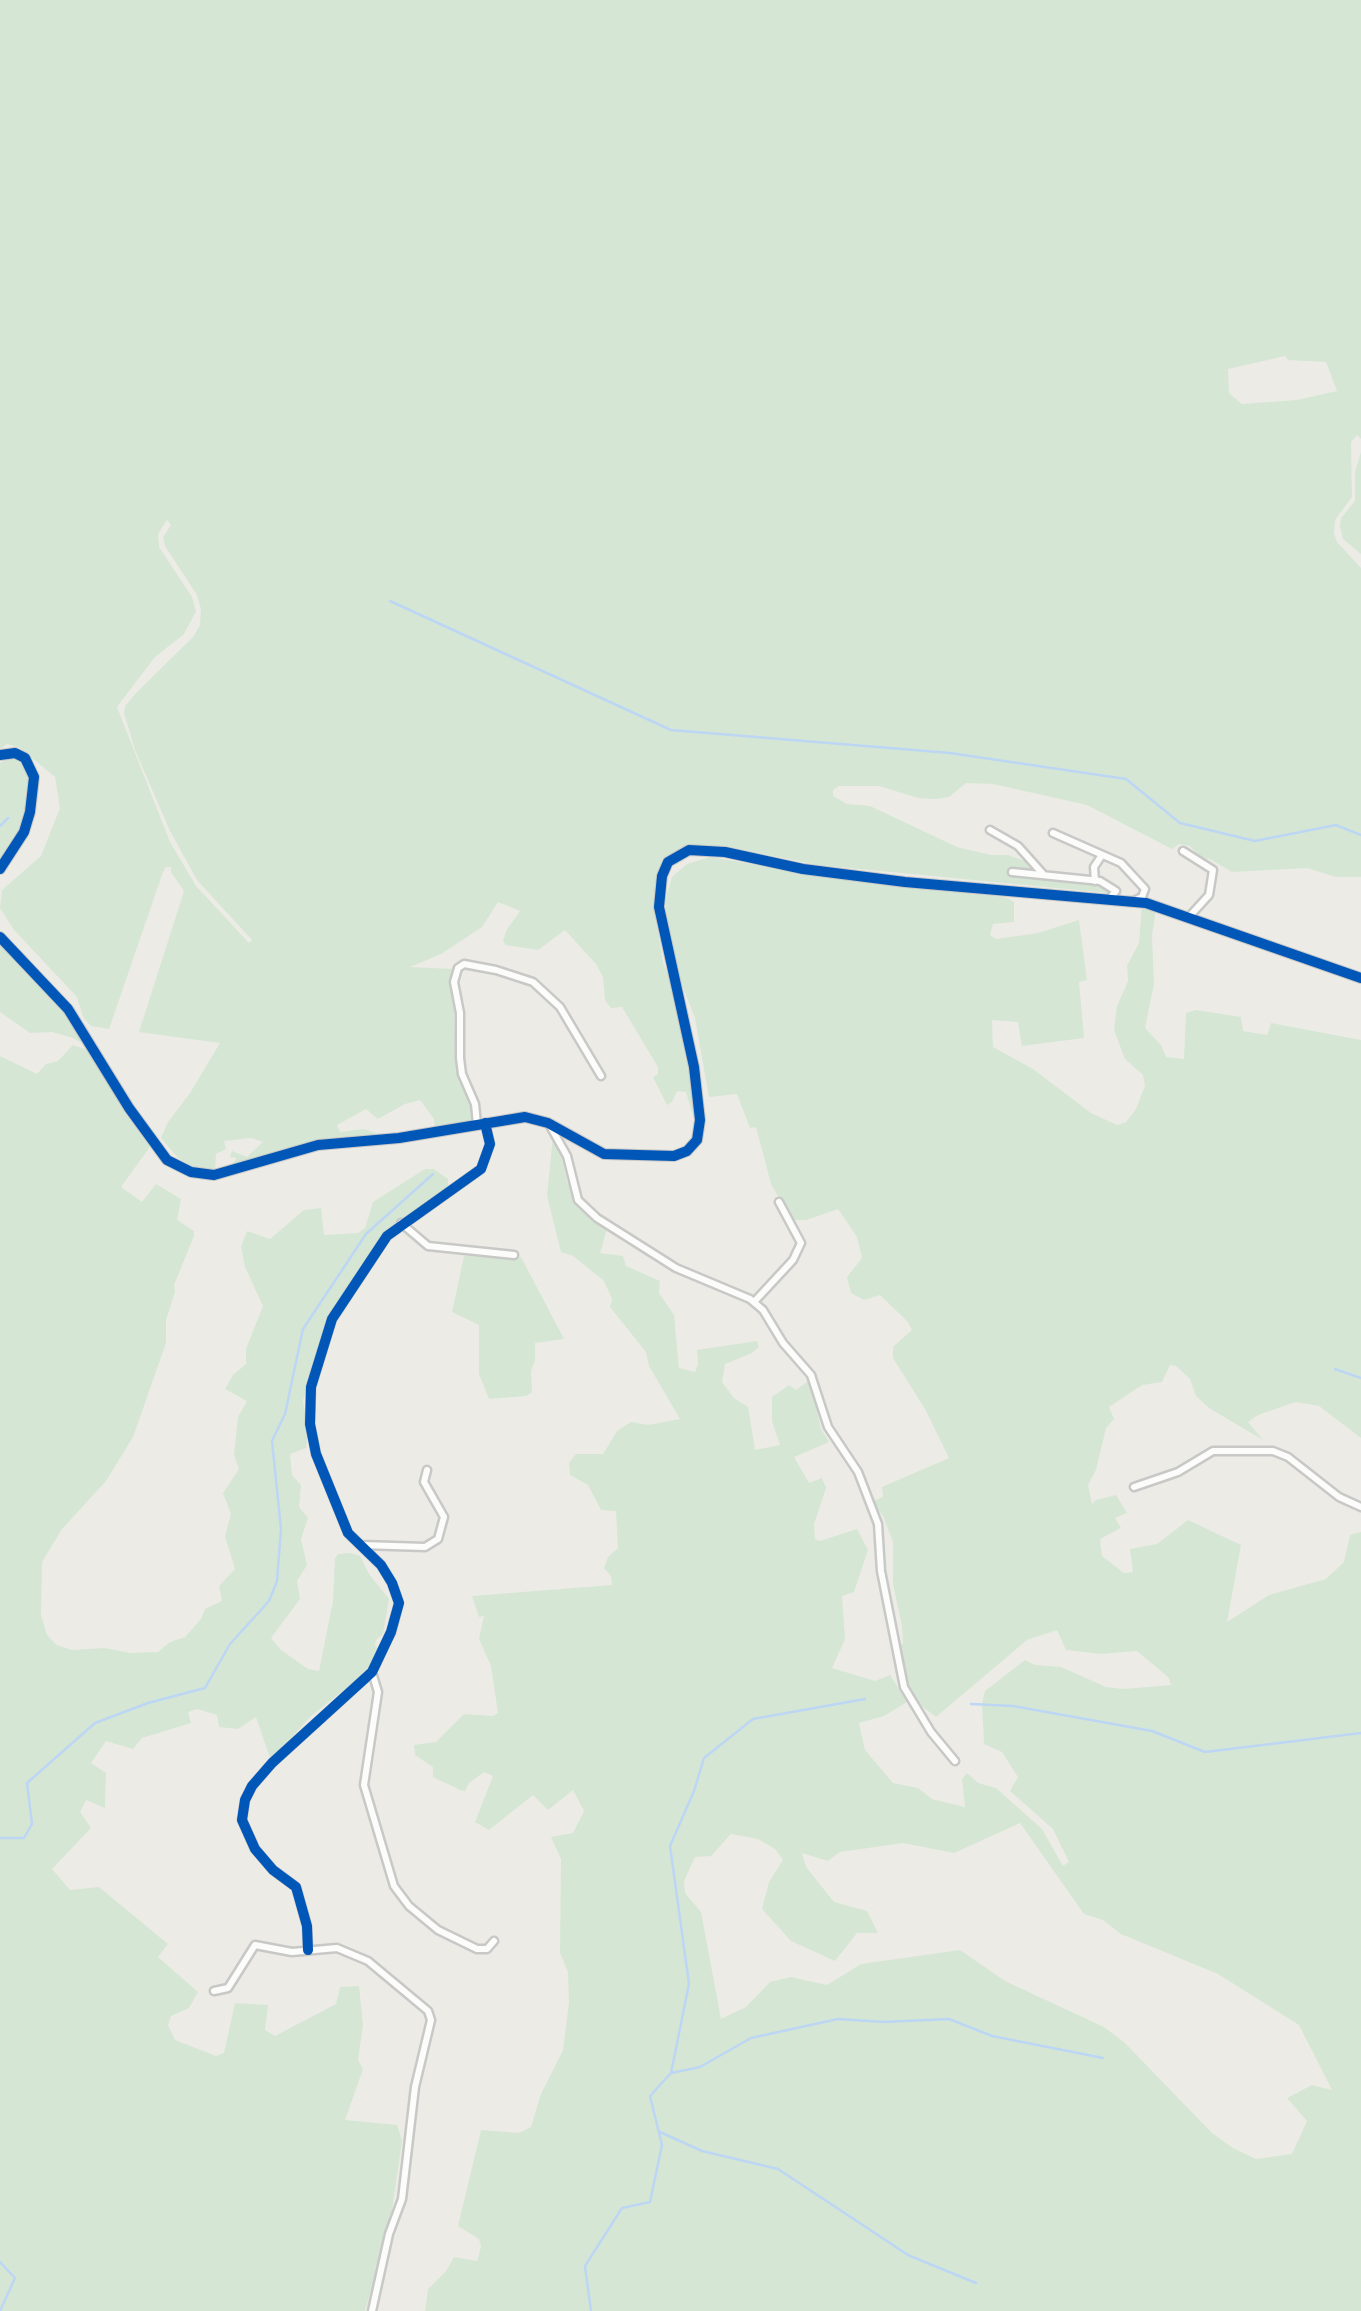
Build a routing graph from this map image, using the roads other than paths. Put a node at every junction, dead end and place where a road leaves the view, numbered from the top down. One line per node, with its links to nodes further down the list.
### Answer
1 (0, 754): 6 (street)
2 (990, 830): 8 (street)
3 (1053, 833): 5 (street)
4 (1184, 851): 12 (street)
5 (1103, 854): 9 (street); 11 (street)
6 (0, 869)
7 (1012, 872): 8 (street)
8 (1044, 875): 9 (street)
9 (1095, 881): 10 (street)
10 (1110, 898): 11 (street); 16 (street)
11 (1132, 901): 12 (street)
12 (1188, 918): 14 (street)
13 (0, 938): 17 (street)
14 (1361, 978)
15 (601, 1076): 17 (street)
16 (548, 1123): 17 (street); 21 (street)
17 (481, 1124): 19 (street)
18 (778, 1202): 21 (street)
19 (401, 1223): 20 (street); 25 (street)
20 (514, 1255)
21 (754, 1302): 27 (street)
22 (427, 1470): 25 (street)
23 (1134, 1487): 24 (street)
24 (1361, 1508)
25 (361, 1546): 26 (street)
26 (372, 1672): 28 (street); 29 (street)
27 (955, 1761)
28 (494, 1941)
29 (308, 1950): 30 (street); 31 (street)
30 (214, 1991)
31 (372, 2311)

